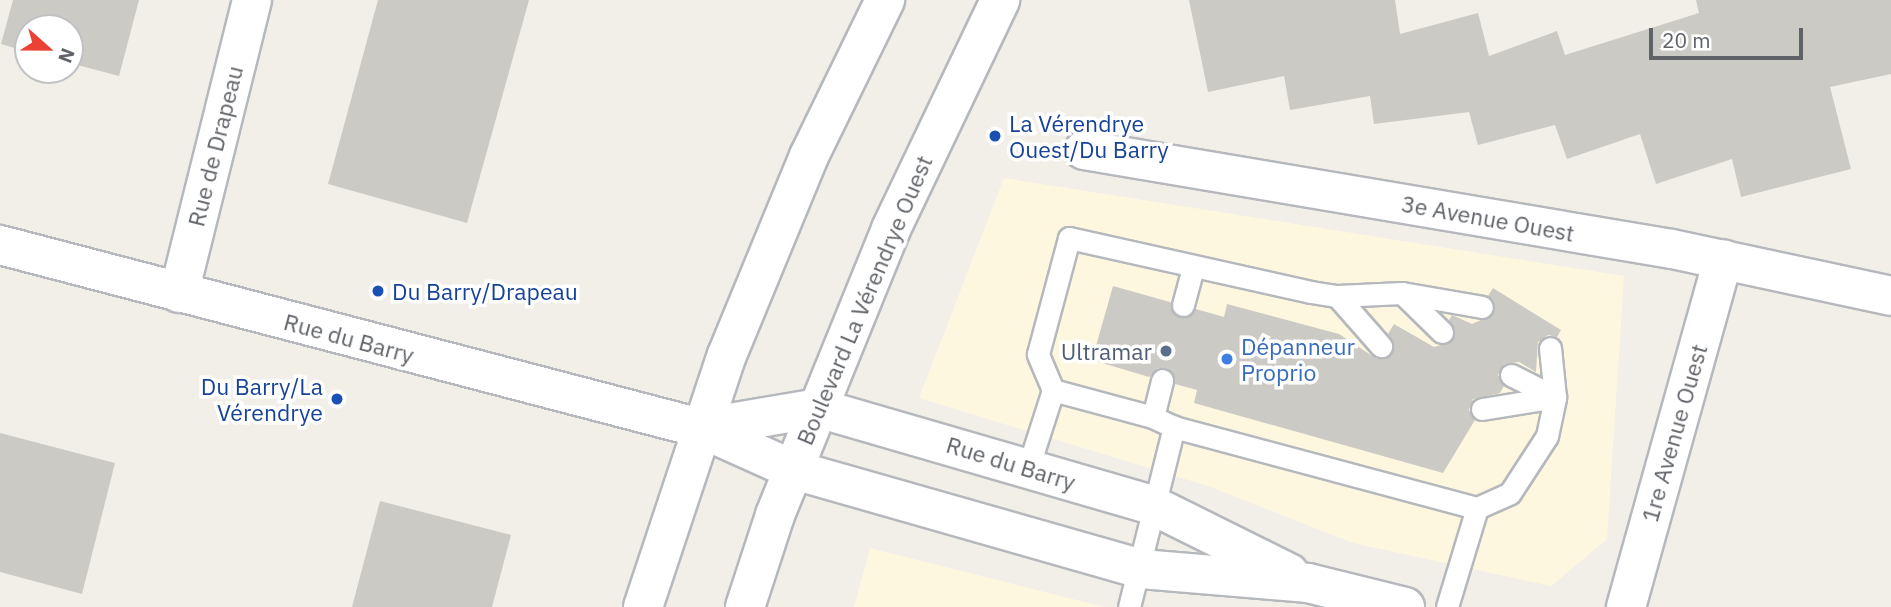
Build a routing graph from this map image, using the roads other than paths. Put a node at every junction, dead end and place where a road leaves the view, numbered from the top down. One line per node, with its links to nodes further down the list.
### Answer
1 (252, 0): 8 (street, Rue de Drapeau)
2 (885, 0): 25 (street)
3 (1000, 0): 21 (street, Boulevard La Vérendrye Ouest)
4 (1084, 150): 6 (street, 3e Avenue Ouest)
5 (0, 245): 8 (street, Rue du Barry)
6 (1723, 259): 11 (street, 3e Avenue Ouest); 37 (street, 1re Avenue Ouest)
7 (1193, 268): 10 (lane); 12 (lane); 19 (lane)
8 (179, 293): 25 (street, Rue du Barry)
9 (1402, 293): 10 (lane); 13 (lane); 14 (lane)
10 (1337, 296): 15 (lane)
11 (1891, 296)
12 (1183, 305)
13 (1482, 307)
14 (1442, 332)
15 (1381, 346)
16 (1549, 348): 20 (lane)
17 (1511, 375): 20 (lane)
18 (1162, 380): 23 (lane)
19 (1053, 390): 23 (lane); 26 (lane)
20 (1555, 397): 22 (lane); 29 (lane)
21 (818, 408): 25 (street, Rue du Barry); 26 (street, Rue du Barry); 27 (street, Boulevard La Vérendrye Ouest)
22 (1482, 409)
23 (1153, 417): 24 (lane)
24 (1174, 427): 28 (lane); 29 (lane)
25 (700, 428): 27 (street, Rue du Barry); 32 (street)
26 (1028, 468): 28 (street, Rue du Barry)
27 (794, 470): 30 (street, Rue du Barry); 33 (street, Boulevard La Vérendrye Ouest)
28 (1152, 505): 30 (lane); 31 (street, Rue du Barry)
29 (1477, 508): 36 (lane)
30 (1141, 569): 31 (street, Rue du Barry); 34 (lane)
31 (1308, 583): 35 (street, Rue du Barry)
32 (643, 607)
33 (745, 607)
34 (1129, 607)
35 (1405, 607)
36 (1447, 607)
37 (1626, 607)

